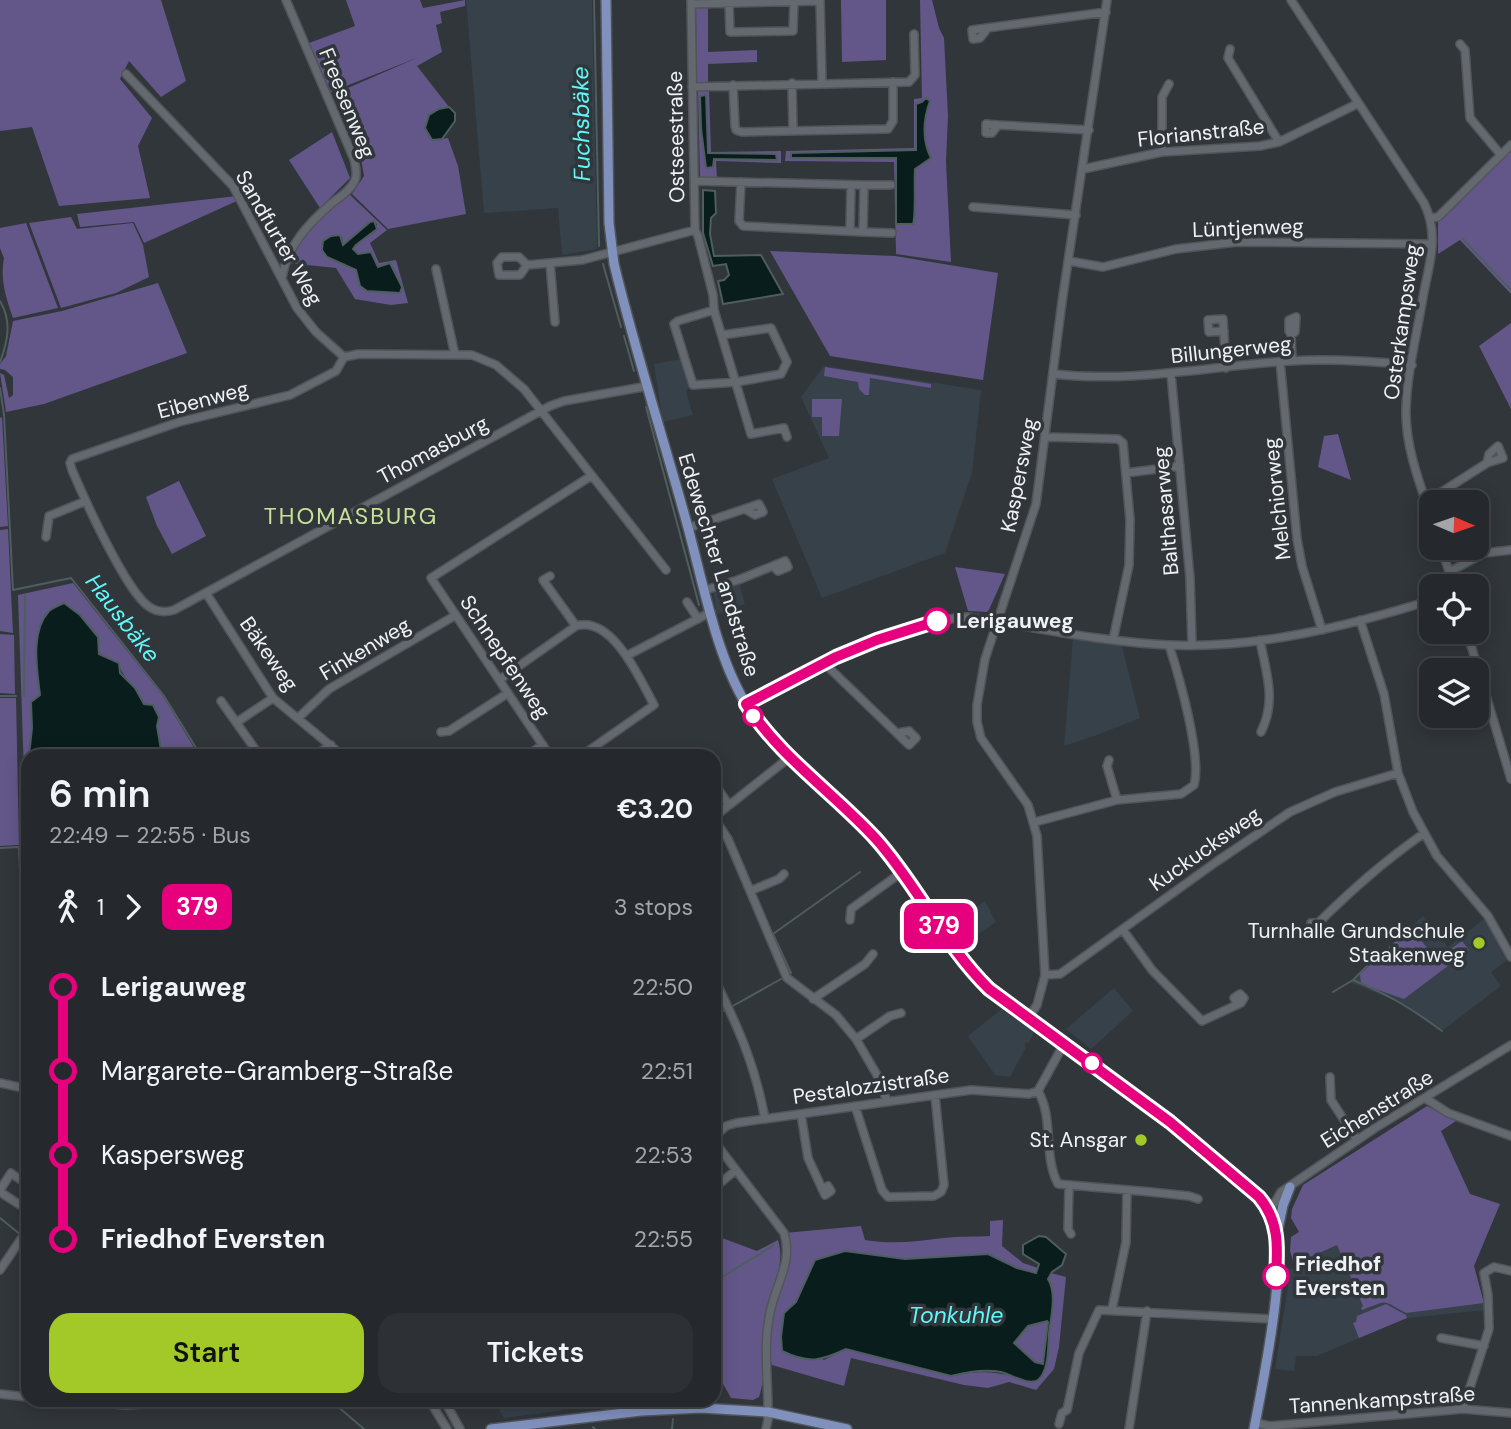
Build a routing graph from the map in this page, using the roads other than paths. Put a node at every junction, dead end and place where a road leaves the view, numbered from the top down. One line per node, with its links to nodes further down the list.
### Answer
1 (286, 0): 47 (street, Freesenweg)
2 (606, 0): 42 (main road, Edewechter Landstraße)
3 (1107, 0): 8 (street, Kaspersweg)
4 (1291, 0): 20 (street, Osterkampsweg)
5 (794, 1): 7 (street); 7 (street); 14 (street)
6 (691, 2): 7 (street); 19 (street, Ostseestraße)
7 (729, 3)
8 (1105, 12): 9 (street); 22 (street, Kaspersweg)
9 (988, 29)
10 (915, 33): 15 (street)
11 (1460, 44): 27 (street)
12 (1230, 49): 24 (street)
13 (126, 74): 47 (street, Sandfurter Weg)
14 (822, 82): 15 (street); 16 (street)
15 (892, 82): 23 (street)
16 (792, 83): 18 (street); 23 (street)
17 (1169, 84): 26 (street)
18 (733, 85): 19 (street); 23 (street)
19 (692, 87): 29 (street, Ostseestraße)
20 (1357, 104): 24 (street, Florianstraße); 36 (street, Osterkampsweg)
21 (998, 125): 22 (street)
22 (1089, 130): 28 (street, Kaspersweg)
23 (793, 131)
24 (1279, 142): 26 (street, Florianstraße)
25 (1511, 145): 27 (street)
26 (1162, 152): 28 (street, Florianstraße)
27 (1501, 155): 36 (street)
28 (1083, 169): 35 (street, Kaspersweg)
29 (695, 181): 30 (street); 37 (street, Ostseestraße)
30 (741, 182): 31 (street); 38 (street)
31 (851, 185): 32 (street); 38 (street)
32 (864, 185): 33 (street); 39 (street)
33 (891, 185)
34 (973, 207): 35 (street)
35 (1076, 215): 43 (street, Kaspersweg)
36 (1431, 218): 41 (street, Osterkampsweg)
37 (695, 230): 42 (street, Ostseestraße); 48 (street)
38 (850, 231): 39 (street)
39 (863, 232): 40 (street)
40 (892, 233)
41 (1432, 244): 43 (street, Lüntjenweg); 57 (street, Osterkampsweg)
42 (612, 253): 44 (street, Ostseestraße); 62 (main road, Edewechter Landstraße)
43 (1069, 261): 59 (street, Kaspersweg)
44 (550, 263): 45 (street, Ostseestraße); 49 (street)
45 (527, 265)
46 (436, 270): 53 (street)
47 (282, 279): 54 (street, Sandfurter Weg)
48 (714, 310): 52 (street); 61 (street)
49 (555, 322)
50 (1224, 331): 58 (street)
51 (1291, 334): 55 (street)
52 (722, 335): 61 (street); 61 (street)
53 (456, 355): 54 (street); 63 (street)
54 (344, 356): 68 (street, Eibenweg)
55 (1292, 360): 56 (street, Billungerweg); 57 (street, Billungerweg)
56 (1280, 361): 58 (street, Billungerweg); 93 (street, Melchiorweg)
57 (1412, 365): 71 (street, Osterkampsweg)
58 (1226, 368): 60 (street, Billungerweg)
59 (1054, 374): 60 (street, Billungerweg); 65 (street, Kaspersweg)
60 (1171, 374): 67 (street, Balthasarweg)
61 (737, 382): 64 (street)
62 (648, 386): 63 (street, Thomasburg); 75 (main road, Edewechter Landstraße)
63 (541, 412): 70 (street); 84 (street, Thomasburg)
64 (787, 437)
65 (1046, 437): 69 (street); 91 (street, Kaspersweg)
66 (1488, 463): 72 (street)
67 (1180, 467): 69 (street); 96 (street, Balthasarweg)
68 (72, 470): 73 (street, Thomasburg)
69 (1126, 473): 94 (street)
70 (592, 476): 80 (street); 88 (street, Schnepfenweg)
71 (1423, 490)
72 (1445, 490)
73 (86, 501): 76 (street); 84 (street, Thomasburg)
74 (745, 509): 75 (street)
75 (688, 528): 83 (main road, Edewechter Landstraße)
76 (46, 537)
77 (1511, 550): 81 (street)
78 (1445, 560): 81 (street)
79 (774, 567): 83 (street)
80 (666, 570)
81 (1449, 572)
82 (550, 576): 92 (street)
83 (705, 590): 87 (main road, Edewechter Landstraße)
84 (206, 593): 103 (street, Bäkeweg)
85 (687, 602): 89 (street)
86 (1419, 604): 90 (street)
87 (711, 612): 89 (street); 105 (main road, Edewechter Landstraße)
88 (456, 615): 101 (street, Schnepfenweg); 106 (street, Finkenweg)
89 (698, 619): 99 (street)
90 (1360, 620): 93 (street); 121 (street)
91 (996, 621): 94 (street); 100 (street); 127 (street, Kaspersweg)
92 (576, 626): 99 (street); 101 (street)
93 (1322, 630): 95 (street)
94 (1113, 640): 98 (street)
95 (1260, 640): 96 (street); 109 (street)
96 (1192, 644): 98 (street)
97 (1471, 644): 122 (street)
98 (1169, 645): 124 (street)
99 (628, 655): 118 (street)
100 (824, 663): 105 (street); 110 (street)
101 (499, 680): 102 (street, Schnepfenweg)
102 (508, 693): 108 (street); 112 (street, Schnepfenweg)
103 (273, 698): 106 (street, Bäkeweg); 107 (street)
104 (221, 701): 107 (street)
105 (746, 704): 119 (main road, Edewechter Landstraße)
106 (298, 718): 111 (street, Bäkeweg)
107 (237, 722): 113 (street)
108 (441, 732)
109 (1261, 732)
110 (898, 733)
111 (331, 745): 114 (street); 115 (street, Bäkeweg)
112 (543, 745): 116 (street); 117 (street, Schnepfenweg)
113 (255, 749)
114 (325, 749)
115 (335, 749)
116 (537, 749)
117 (546, 749)
118 (591, 749)
119 (790, 757): 125 (street); 130 (main road, Edewechter Landstraße)
120 (1109, 760): 124 (street)
121 (1398, 773): 129 (street); 135 (street, Kuckucksweg)
122 (1511, 779)
123 (721, 794): 125 (street)
124 (1117, 800): 127 (street)
125 (729, 806): 126 (street)
126 (721, 812)
127 (1035, 822): 138 (street, Kaspersweg)
128 (721, 827): 132 (street)
129 (1423, 834): 134 (street); 137 (street)
130 (902, 872): 133 (street); 143 (main road, Edewechter Landstraße)
131 (784, 874): 132 (street)
132 (750, 891): 140 (street)
133 (850, 920)
134 (1318, 923)
135 (1123, 930): 138 (street, Kuckucksweg); 141 (street)
136 (873, 954): 140 (street)
137 (1511, 957)
138 (1045, 975): 143 (street, Kaspersweg)
139 (721, 993): 156 (street)
140 (813, 999): 144 (street)
141 (1237, 1003)
142 (901, 1013): 144 (street)
143 (1029, 1017): 145 (main road, Edewechter Landstraße)
144 (856, 1039): 153 (street)
145 (1065, 1042): 150 (street); 170 (main road, Edewechter Landstraße)
146 (1511, 1045): 152 (street, Eichenstraße)
147 (1330, 1077): 159 (street)
148 (0, 1083): 149 (street)
149 (21, 1088)
150 (1038, 1091): 151 (street, Pestalozzistraße); 164 (street)
151 (935, 1095): 153 (street, Pestalozzistraße); 154 (street)
152 (1425, 1098): 158 (street); 159 (street, Eichenstraße)
153 (887, 1101): 154 (street, Pestalozzistraße)
154 (855, 1106): 155 (street, Pestalozzistraße)
155 (801, 1114): 156 (street, Pestalozzistraße); 166 (street)
156 (765, 1119): 157 (street, Pestalozzistraße)
157 (721, 1131)
158 (1511, 1136)
159 (1357, 1140): 165 (street, Eichenstraße)
160 (721, 1149): 161 (street)
161 (736, 1170): 163 (street); 190 (street)
162 (21, 1180): 168 (street)
163 (721, 1182)
164 (1069, 1186): 167 (street); 175 (street)
165 (1290, 1187): 169 (street, Eichenstraße); 173 (main road)
166 (822, 1189)
167 (1127, 1190): 171 (street); 180 (street)
168 (0, 1191): 172 (street)
169 (1280, 1192): 170 (street, Eichenstraße); 174 (street)
170 (1259, 1197): 174 (main road, Edewechter Landstraße)
171 (1198, 1199)
172 (21, 1205)
173 (1282, 1207): 174 (main road); 176 (main road)
174 (1270, 1211): 176 (main road)
175 (1069, 1231)
176 (1277, 1235): 182 (main road)
177 (21, 1239): 178 (street)
178 (0, 1270)
179 (1511, 1271): 184 (street)
180 (1112, 1309): 181 (street); 192 (street)
181 (1147, 1311): 182 (street); 199 (street)
182 (1272, 1319): 193 (main road)
183 (1441, 1338): 184 (street)
184 (1483, 1346): 189 (street)
185 (0, 1394): 186 (street)
186 (21, 1396)
187 (433, 1407): 194 (street)
188 (448, 1407): 195 (street)
189 (1463, 1409): 191 (street, Tannenkampstraße); 193 (street, Tannenkampstraße)
190 (768, 1412): 196 (main road); 197 (street); 198 (main road)
191 (1511, 1413)
192 (1059, 1424)
193 (1254, 1426)
194 (447, 1429)
195 (460, 1429)
196 (491, 1429)
197 (766, 1429)
198 (847, 1429)
199 (1129, 1429)

